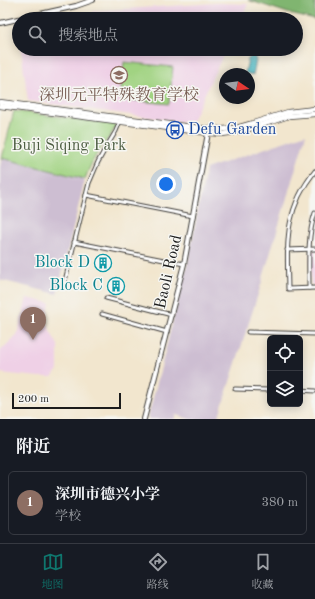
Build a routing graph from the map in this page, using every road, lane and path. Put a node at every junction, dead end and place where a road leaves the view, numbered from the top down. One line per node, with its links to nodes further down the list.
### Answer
1 (93, 0): 2 (street)
2 (48, 12)
3 (12, 19): 4 (street)
4 (0, 22)
5 (0, 102): 9 (main road)
6 (0, 106): 9 (main road)
7 (315, 110): 10 (main road)
8 (315, 114): 10 (main road)
9 (120, 120): 10 (main road); 12 (street)
10 (209, 131): 14 (street, Baoli Road)
11 (315, 171): 18 (street)
12 (86, 195): 14 (street); 15 (street)
13 (315, 213): 16 (street)
14 (193, 216): 19 (street, Baoli Road)
15 (74, 242): 19 (street); 20 (street)
16 (309, 249): 17 (street); 18 (street); 21 (street)
17 (315, 249)
18 (287, 250): 21 (street)
19 (184, 264): 25 (street, Baoli Road)
20 (64, 285)
21 (309, 288): 22 (street)
22 (315, 288)
23 (106, 298): 25 (street)
24 (102, 314): 26 (street)
25 (172, 315): 26 (street, Baoli Road)
26 (167, 332): 33 (street, Baoli Road)
27 (248, 332): 28 (street)
28 (315, 334)
29 (235, 390): 30 (street)
30 (267, 390)
31 (303, 390): 32 (street)
32 (315, 391)
33 (144, 419)

